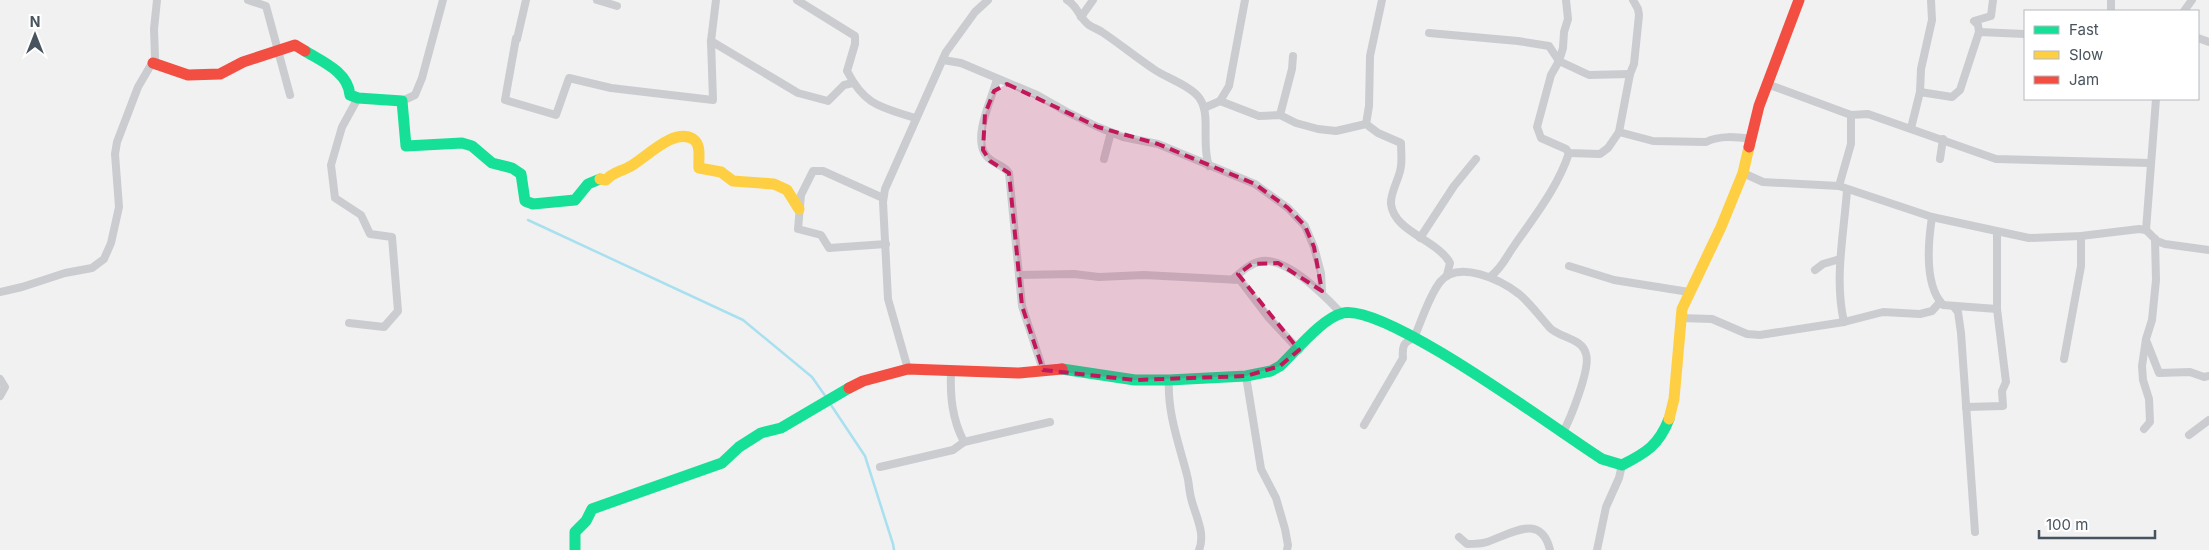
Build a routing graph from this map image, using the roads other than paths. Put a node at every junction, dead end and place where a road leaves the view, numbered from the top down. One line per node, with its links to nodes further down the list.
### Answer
1 (157, 0): 28 (street)
2 (248, 0): 24 (street)
3 (443, 0): 39 (street)
4 (526, 0): 23 (street)
5 (597, 0): 18 (street)
6 (716, 0): 23 (street)
7 (798, 0): 31 (street)
8 (988, 0): 26 (street)
9 (1067, 0): 19 (street)
10 (1093, 0): 19 (street)
11 (1245, 0): 40 (street)
12 (1382, 0): 45 (street)
13 (1566, 0): 27 (street)
14 (1632, 0): 29 (street)
15 (1799, 0): 33 (street)
16 (1931, 0): 35 (street)
17 (1994, 0): 20 (street)
18 (618, 6)
19 (1081, 17): 41 (street)
20 (1979, 32): 22 (street); 35 (street)
21 (1429, 33): 27 (street)
22 (2024, 34)
23 (711, 41): 31 (street)
24 (278, 51): 28 (street); 36 (street); 37 (street)
25 (1293, 56): 43 (street)
26 (944, 60): 30 (street); 44 (street)
27 (1559, 61): 29 (street); 51 (street)
28 (153, 63): 78 (street)
29 (1630, 74): 48 (street)
30 (997, 79): 32 (street); 34 (street)
31 (854, 83): 44 (street)
32 (1008, 84): 34 (street); 47 (street)
33 (1767, 84): 42 (street); 49 (street)
34 (994, 91): 73 (street)
35 (1920, 92): 46 (street)
36 (290, 95)
37 (358, 98): 39 (street); 86 (street)
38 (2156, 100): 55 (street)
39 (402, 101): 61 (street)
40 (1220, 101): 41 (street); 43 (street)
41 (1204, 108): 56 (street)
42 (1851, 114): 46 (street); 58 (street)
43 (1280, 115): 45 (street)
44 (915, 118): 60 (street)
45 (1366, 124): 66 (street)
46 (1911, 128): 50 (street)
47 (1111, 132): 52 (street); 56 (street)
48 (1619, 132): 49 (street); 51 (street)
49 (1752, 139): 57 (street)
50 (1944, 139): 54 (street); 55 (street)
51 (1569, 153): 75 (street)
52 (1104, 159)
53 (1476, 159): 66 (street)
54 (1940, 159)
55 (2151, 163): 63 (street)
56 (1209, 166): 77 (street)
57 (1743, 173): 58 (street); 79 (street)
58 (1839, 186): 59 (street)
59 (1847, 190): 62 (street); 70 (street)
60 (883, 198): 61 (street); 68 (street)
61 (799, 209): 68 (street)
62 (1932, 217): 64 (street); 80 (street)
63 (2146, 230): 65 (street); 67 (street)
64 (1997, 232): 65 (street); 82 (street)
65 (2081, 236): 90 (street)
66 (1420, 238): 74 (street)
67 (2155, 239): 69 (street); 88 (street)
68 (886, 244): 91 (street)
69 (2209, 250)
70 (1840, 259): 72 (street); 85 (street)
71 (1569, 266): 79 (street)
72 (1815, 270)
73 (1019, 275): 76 (street); 92 (street)
74 (1447, 275): 75 (street); 87 (street)
75 (1491, 276): 104 (street)
76 (1233, 279): 77 (street); 89 (street)
77 (1322, 291): 83 (street)
78 (0, 292)
79 (1689, 292): 84 (street)
80 (1940, 302): 81 (street); 85 (street)
81 (1954, 307): 82 (street); 99 (street)
82 (1997, 308): 99 (street)
83 (1341, 313): 87 (street); 89 (street)
84 (1680, 318): 85 (street); 107 (street)
85 (1844, 322)
86 (349, 323)
87 (1414, 338): 102 (street); 104 (street)
88 (2146, 338): 95 (street); 103 (street)
89 (1299, 350): 94 (street)
90 (2064, 359)
91 (908, 369): 93 (street); 111 (street)
92 (1044, 370): 93 (street); 97 (street)
93 (951, 371): 106 (street)
94 (1246, 376): 97 (street); 113 (street)
95 (2209, 376)
96 (0, 379): 98 (street)
97 (1169, 380): 112 (street)
98 (0, 396)
99 (1966, 407): 109 (street)
100 (2209, 420): 105 (street)
101 (1050, 422): 106 (street)
102 (1364, 425)
103 (2144, 428)
104 (1562, 434): 107 (street)
105 (2190, 435)
106 (964, 442): 108 (street)
107 (1622, 465): 115 (street)
108 (880, 467)
109 (1976, 532)
110 (1459, 537): 114 (street)
111 (575, 550)
112 (1199, 550)
113 (1287, 550)
114 (1550, 550)
115 (1597, 550)

